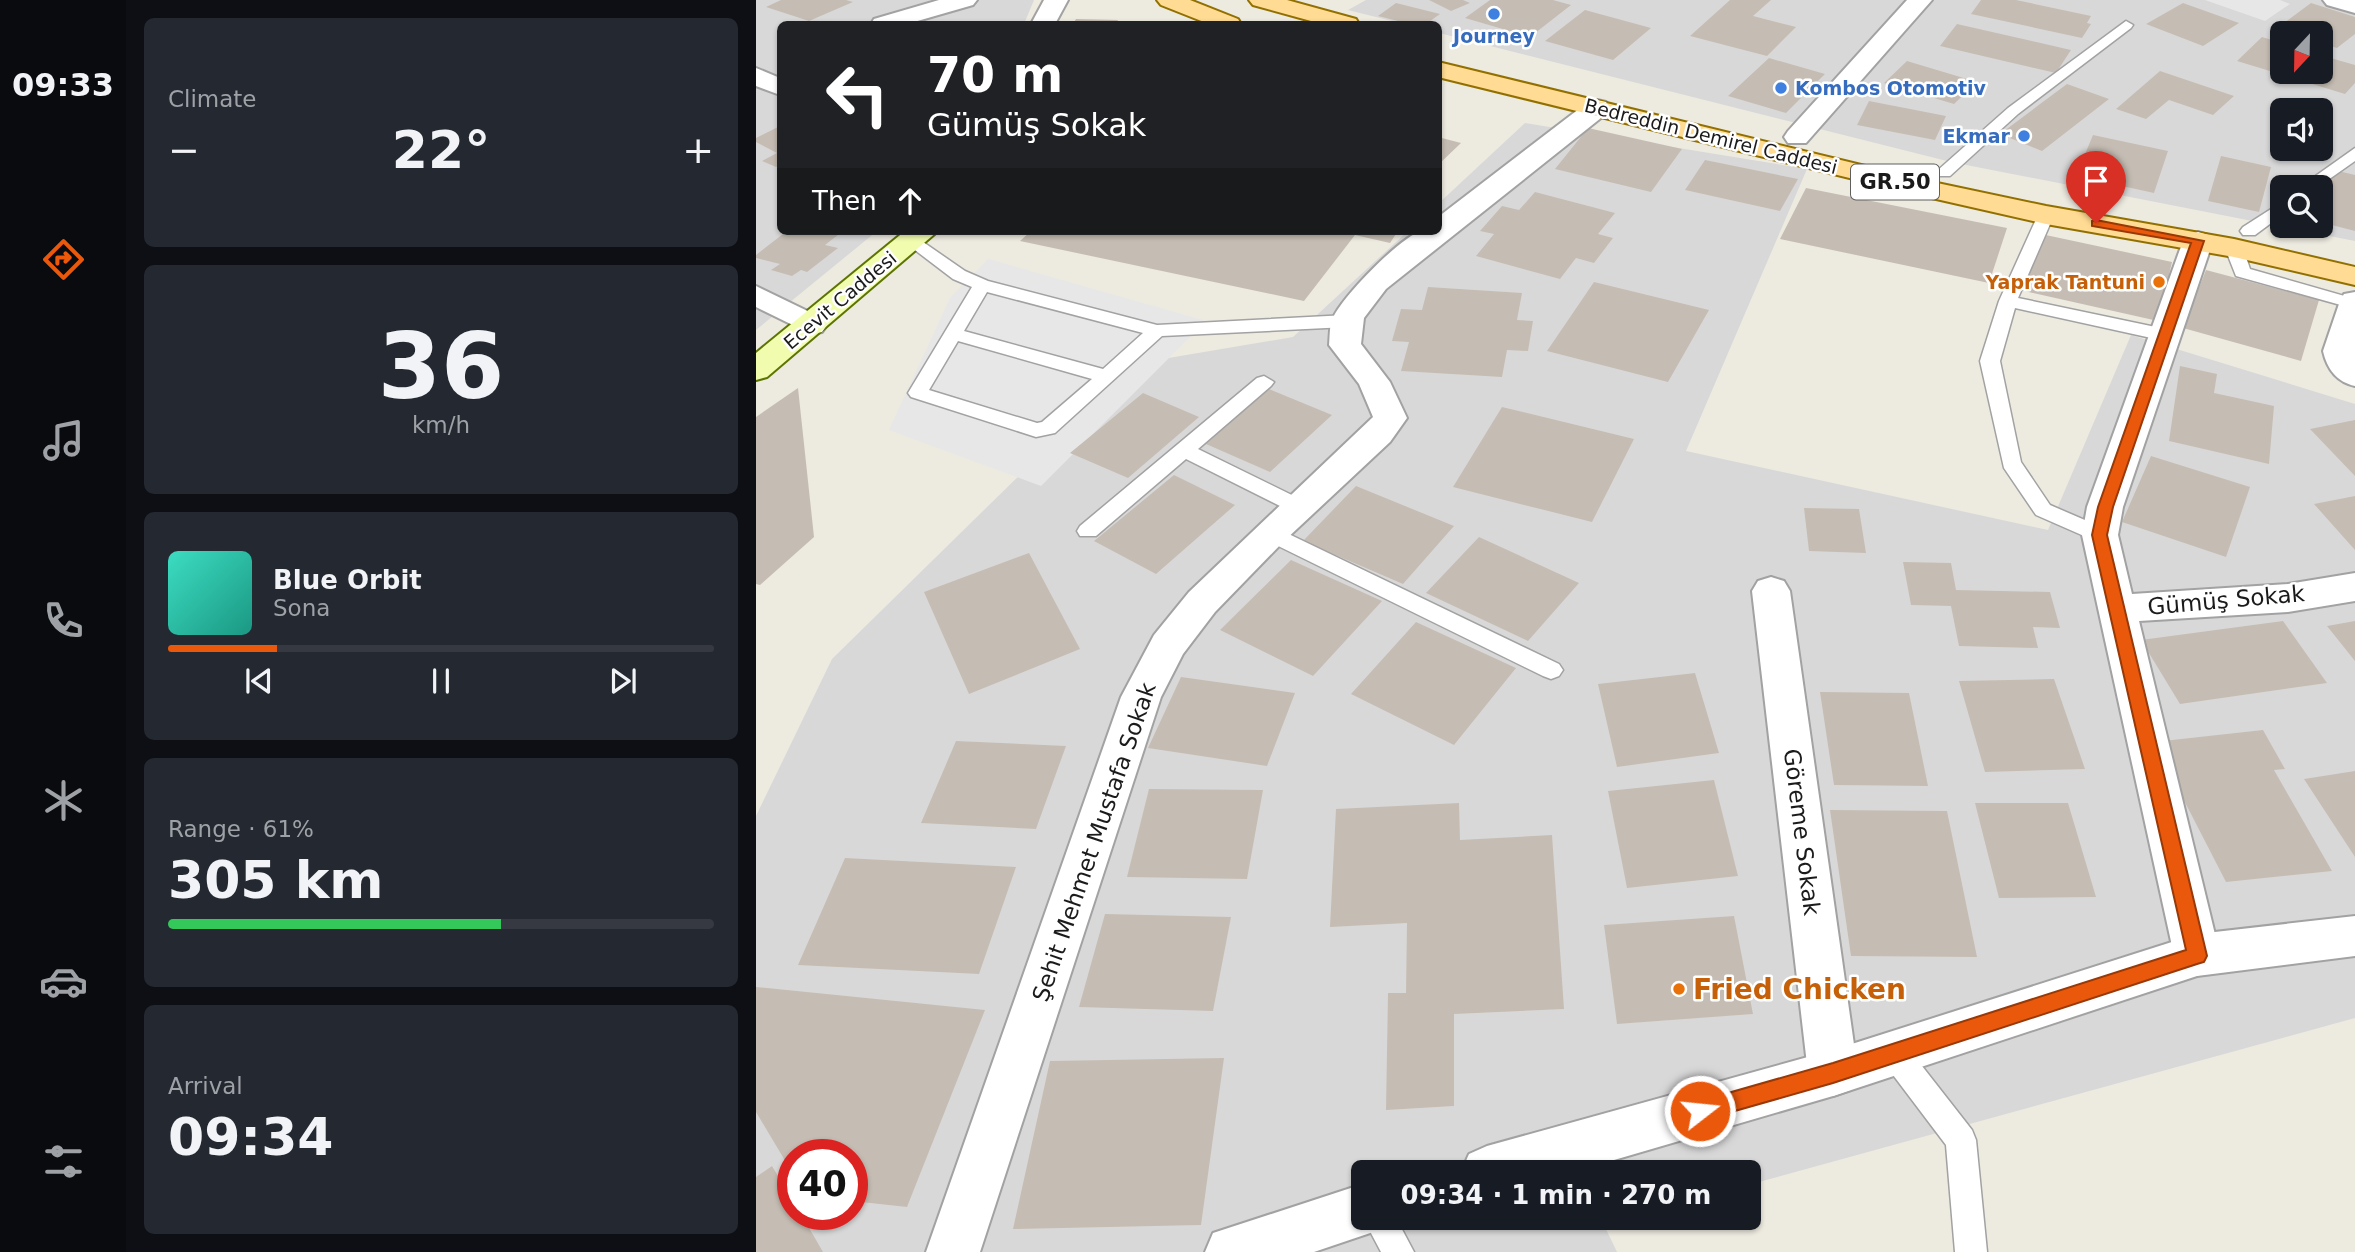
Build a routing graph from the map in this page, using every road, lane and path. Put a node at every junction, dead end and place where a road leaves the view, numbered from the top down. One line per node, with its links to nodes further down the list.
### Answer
1 (965, 0): 10 (street)
2 (1056, 0): 11 (street)
3 (1166, 0): 12 (main road); 13 (main road)
4 (1244, 0): 14 (main road)
5 (1306, 0): 17 (main road)
6 (1920, 0): 24 (street)
7 (2335, 0): 9 (street)
8 (1275, 2): 15 (main road); 16 (main road)
9 (2355, 6)
10 (893, 21)
11 (1045, 21)
12 (1176, 21)
13 (1210, 21)
14 (1217, 21)
15 (1248, 21)
16 (1339, 21)
17 (1342, 21)
18 (2126, 25): 26 (lane)
19 (1442, 50): 24 (main road, Bedreddin Demirel Caddesi / GR.50)
20 (760, 66): 22 (street)
21 (1442, 70): 23 (main road, Bedreddin Demirel Caddesi / GR.50)
22 (777, 84)
23 (1597, 108): 28 (main road, Bedreddin Demirel Caddesi / GR.50); 30 (street)
24 (1797, 137): 26 (main road, Bedreddin Demirel Caddesi / GR.50)
25 (2355, 153): 27 (lane)
26 (1944, 173): 33 (main road, Bedreddin Demirel Caddesi / GR.50)
27 (2325, 175)
28 (2046, 215): 34 (main road, Bedreddin Demirel Caddesi / GR.50); 39 (lane)
29 (2270, 217): 33 (lane)
30 (1442, 228)
31 (918, 235): 36 (lane); 41 (main road, Ecevit Caddesi)
32 (1433, 235): 40 (street)
33 (2242, 239): 34 (main road, Bedreddin Demirel Caddesi / GR.50); 35 (main road, Bedreddin Demirel Caddesi / GR.50); 37 (main road, Bedreddin Demirel Caddesi / GR.50)
34 (2198, 241): 44 (street)
35 (2355, 256)
36 (982, 285): 42 (lane); 43 (lane)
37 (2355, 294): 47 (street)
38 (756, 295): 41 (street)
39 (2008, 301): 44 (lane); 53 (lane)
40 (1347, 321): 42 (lane); 50 (street, Şehit Mehmet Mustafa Sokak)
41 (811, 325): 45 (main road, Ecevit Caddesi)
42 (1157, 331): 46 (lane)
43 (952, 334): 46 (lane); 46 (lane)
44 (2165, 335): 53 (street)
45 (756, 370)
46 (1105, 376)
47 (2355, 376)
48 (1264, 382): 49 (lane)
49 (1184, 450): 50 (lane); 51 (lane)
50 (1299, 507): 52 (street, Şehit Mehmet Mustafa Sokak)
51 (1088, 531)
52 (1270, 533): 57 (lane); 65 (street, Şehit Mehmet Mustafa Sokak)
53 (2100, 535): 56 (street)
54 (2355, 587): 56 (street, Gümüş Sokak)
55 (1771, 592): 61 (street, Göreme Sokak)
56 (2116, 609): 59 (street, Gümüş Sokak)
57 (1551, 670)
58 (2355, 936): 59 (street)
59 (2197, 956): 60 (street)
60 (1894, 1053): 61 (street); 68 (lane)
61 (1833, 1073): 62 (street)
62 (1529, 1160)
63 (1351, 1214): 66 (street)
64 (1386, 1230): 67 (lane)
65 (953, 1252)
66 (1232, 1252)
67 (1398, 1252)
68 (1971, 1252)

